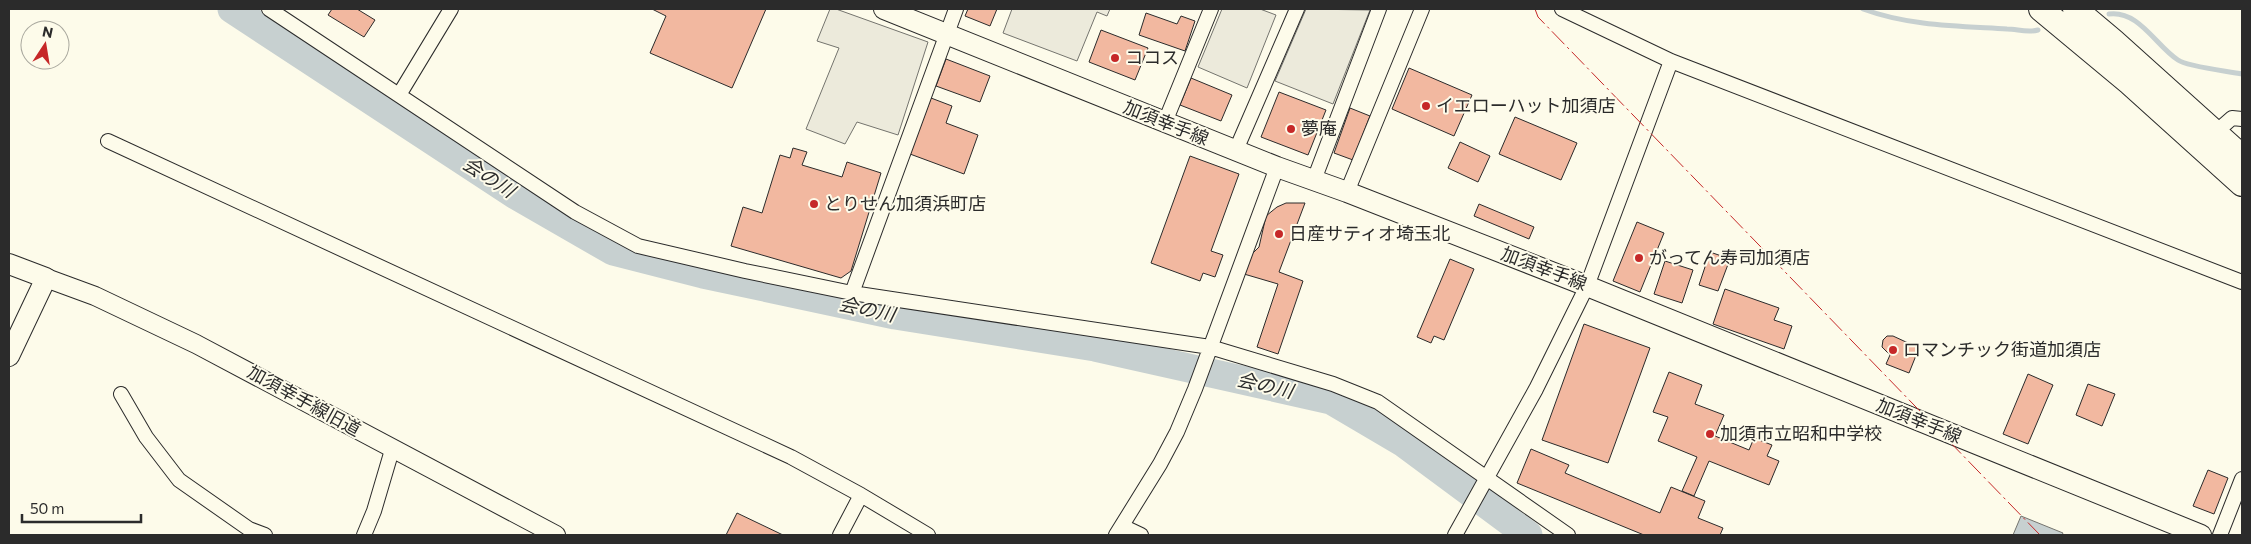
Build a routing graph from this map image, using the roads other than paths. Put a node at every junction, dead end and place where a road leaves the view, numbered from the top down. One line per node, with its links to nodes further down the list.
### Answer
1 (269, 9): 14 (street)
2 (452, 9): 14 (street)
3 (884, 9): 12 (main road, 加須幸手線)
4 (956, 9): 12 (street)
5 (1210, 9): 16 (street)
6 (1297, 9): 19 (street)
7 (1379, 9): 22 (street)
8 (1422, 9): 24 (street)
9 (1562, 9): 13 (street)
10 (2041, 9): 23 (highway)
11 (2075, 9): 17 (highway)
12 (946, 34): 16 (main road, 加須幸手線); 29 (street)
13 (1671, 60): 27 (street); 28 (street)
14 (398, 95): 29 (street)
15 (2242, 119): 17 (street)
16 (1165, 122): 19 (main road, 加須幸手線)
17 (2216, 132): 20 (highway)
18 (108, 141): 36 (street)
19 (1236, 150): 21 (main road, 加須幸手線)
20 (2242, 157)
21 (1277, 167): 22 (main road, 加須幸手線); 30 (street)
22 (1314, 180): 24 (main road, 加須幸手線)
23 (2242, 184)
24 (1347, 192): 28 (main road, 加須幸手線)
25 (9, 264): 26 (main road)
26 (46, 278): 31 (main road); 33 (street, 加須幸手線旧道)
27 (2242, 282)
28 (1587, 286): 34 (street); 47 (main road, 加須幸手線)
29 (852, 293): 30 (street)
30 (1208, 352): 34 (street); 37 (street)
31 (9, 356)
32 (121, 394): 38 (street)
33 (392, 450): 40 (street); 41 (street, 加須幸手線旧道)
34 (1487, 477): 45 (street); 46 (street)
35 (2242, 479): 48 (street)
36 (861, 495): 42 (street); 43 (street)
37 (1119, 531): 44 (street)
38 (246, 532): 39 (street)
39 (265, 535)
40 (364, 535)
41 (556, 535)
42 (840, 535)
43 (928, 535)
44 (1141, 535)
45 (1455, 535)
46 (1568, 535)
47 (2201, 535)
48 (2220, 535)

